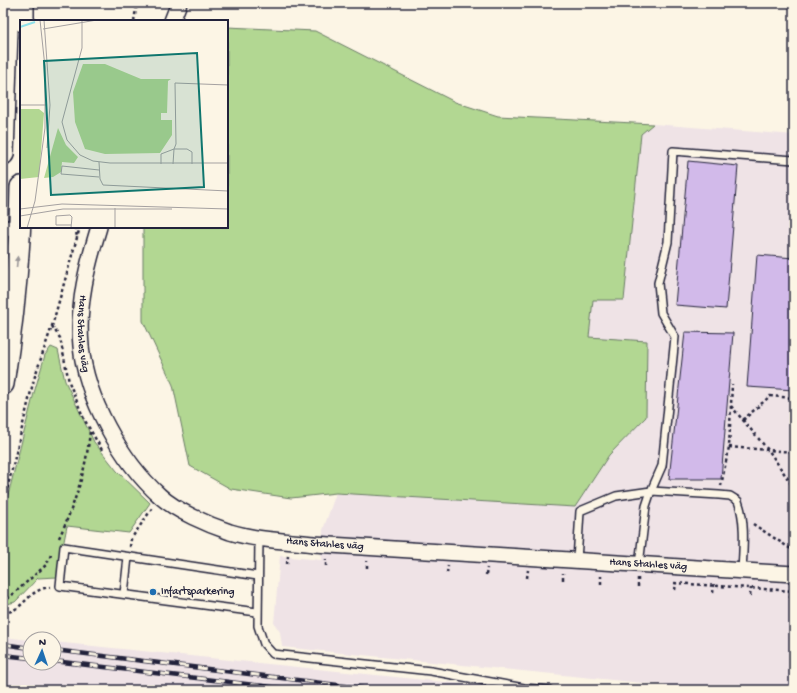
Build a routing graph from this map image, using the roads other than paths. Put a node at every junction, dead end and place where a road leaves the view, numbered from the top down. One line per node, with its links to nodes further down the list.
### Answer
1 (6, 3): 6 (main road)
2 (23, 3): 4 (main road)
3 (179, 3): 5 (street)
4 (24, 20)
5 (172, 20)
6 (3, 154)
7 (794, 160): 12 (lane)
8 (20, 192): 10 (main road)
9 (99, 228): 13 (street, Hans Stahles väg)
10 (12, 229): 11 (main road, one-way to 10)
11 (3, 384)
12 (651, 491): 15 (lane); 16 (lane); 17 (lane)
13 (259, 538): 16 (street, Hans Stahles väg); 19 (lane)
14 (128, 557): 19 (lane); 20 (lane); 20 (lane)
15 (639, 565): 16 (street, Hans Stahles väg); 17 (street, Hans Stahles väg)
16 (573, 567)
17 (742, 572): 18 (street, Hans Stahles väg)
18 (794, 574)
19 (258, 576): 21 (lane)
20 (124, 594): 21 (lane)
21 (257, 612): 22 (lane)
22 (549, 690)

